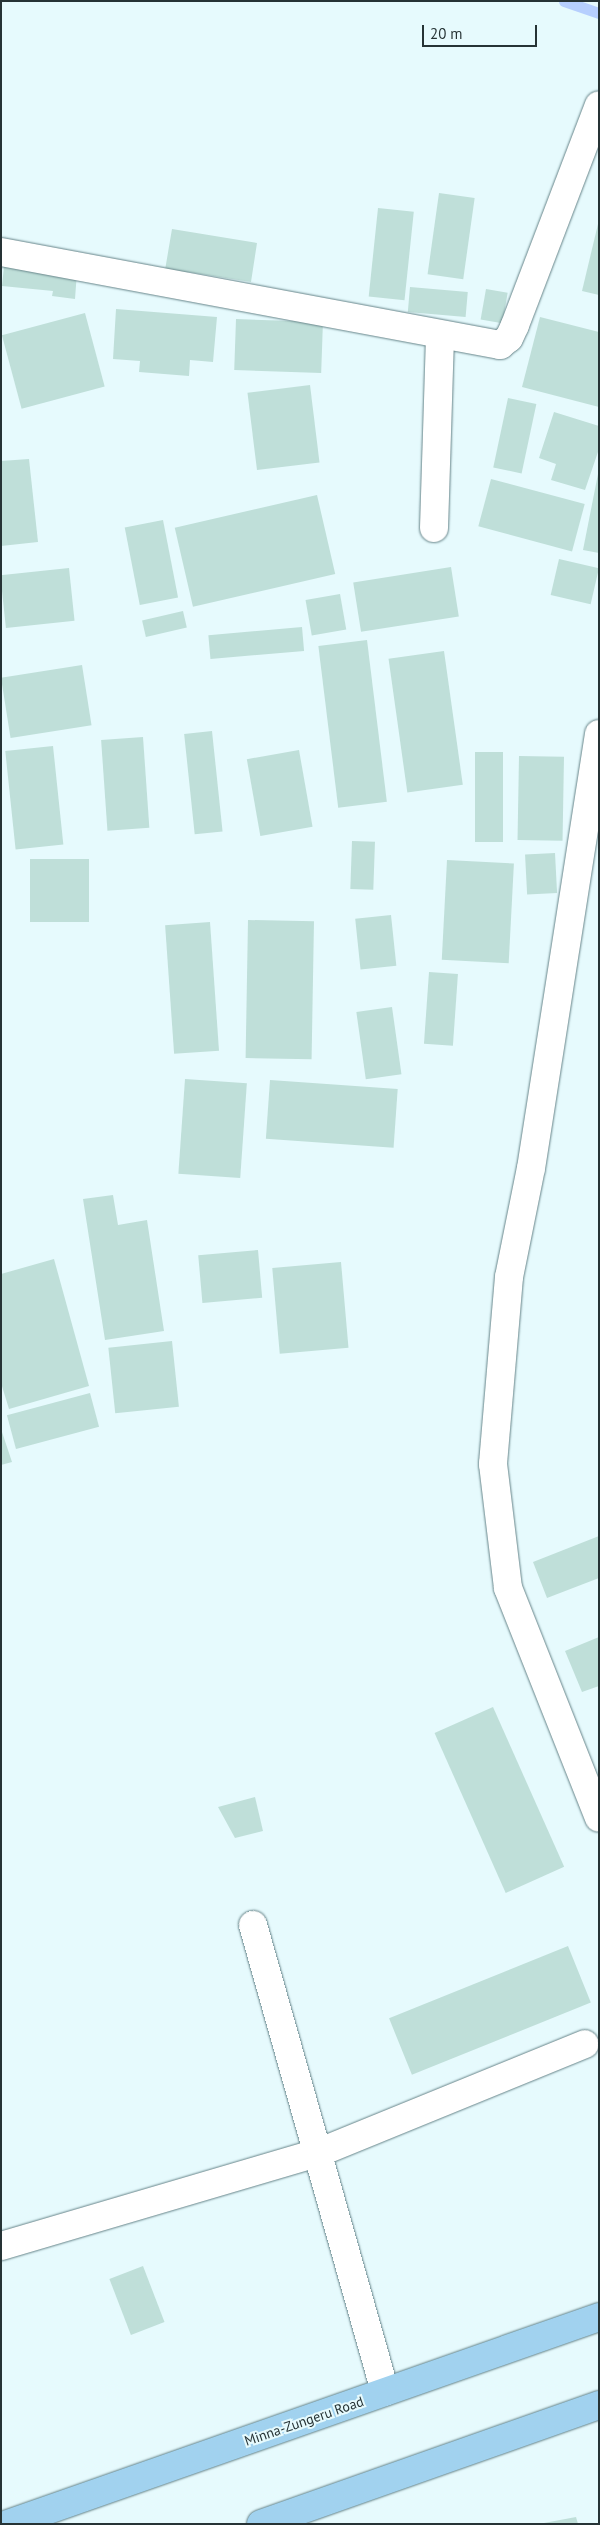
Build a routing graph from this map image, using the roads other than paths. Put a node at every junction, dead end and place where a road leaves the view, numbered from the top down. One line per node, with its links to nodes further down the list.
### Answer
1 (599, 105): 3 (street)
2 (1, 252): 3 (street)
3 (440, 336): 4 (street)
4 (434, 528)
5 (599, 734): 6 (street)
6 (599, 1818)
7 (253, 1925): 9 (street)
8 (585, 2044): 9 (street)
9 (318, 2153): 10 (street); 12 (street)
10 (1, 2246)
11 (599, 2318): 12 (main road, Minna-Zungeru Road)
12 (385, 2392): 14 (main road, Minna-Zungeru Road)
13 (599, 2405): 15 (main road)
14 (8, 2524)
15 (261, 2524)

